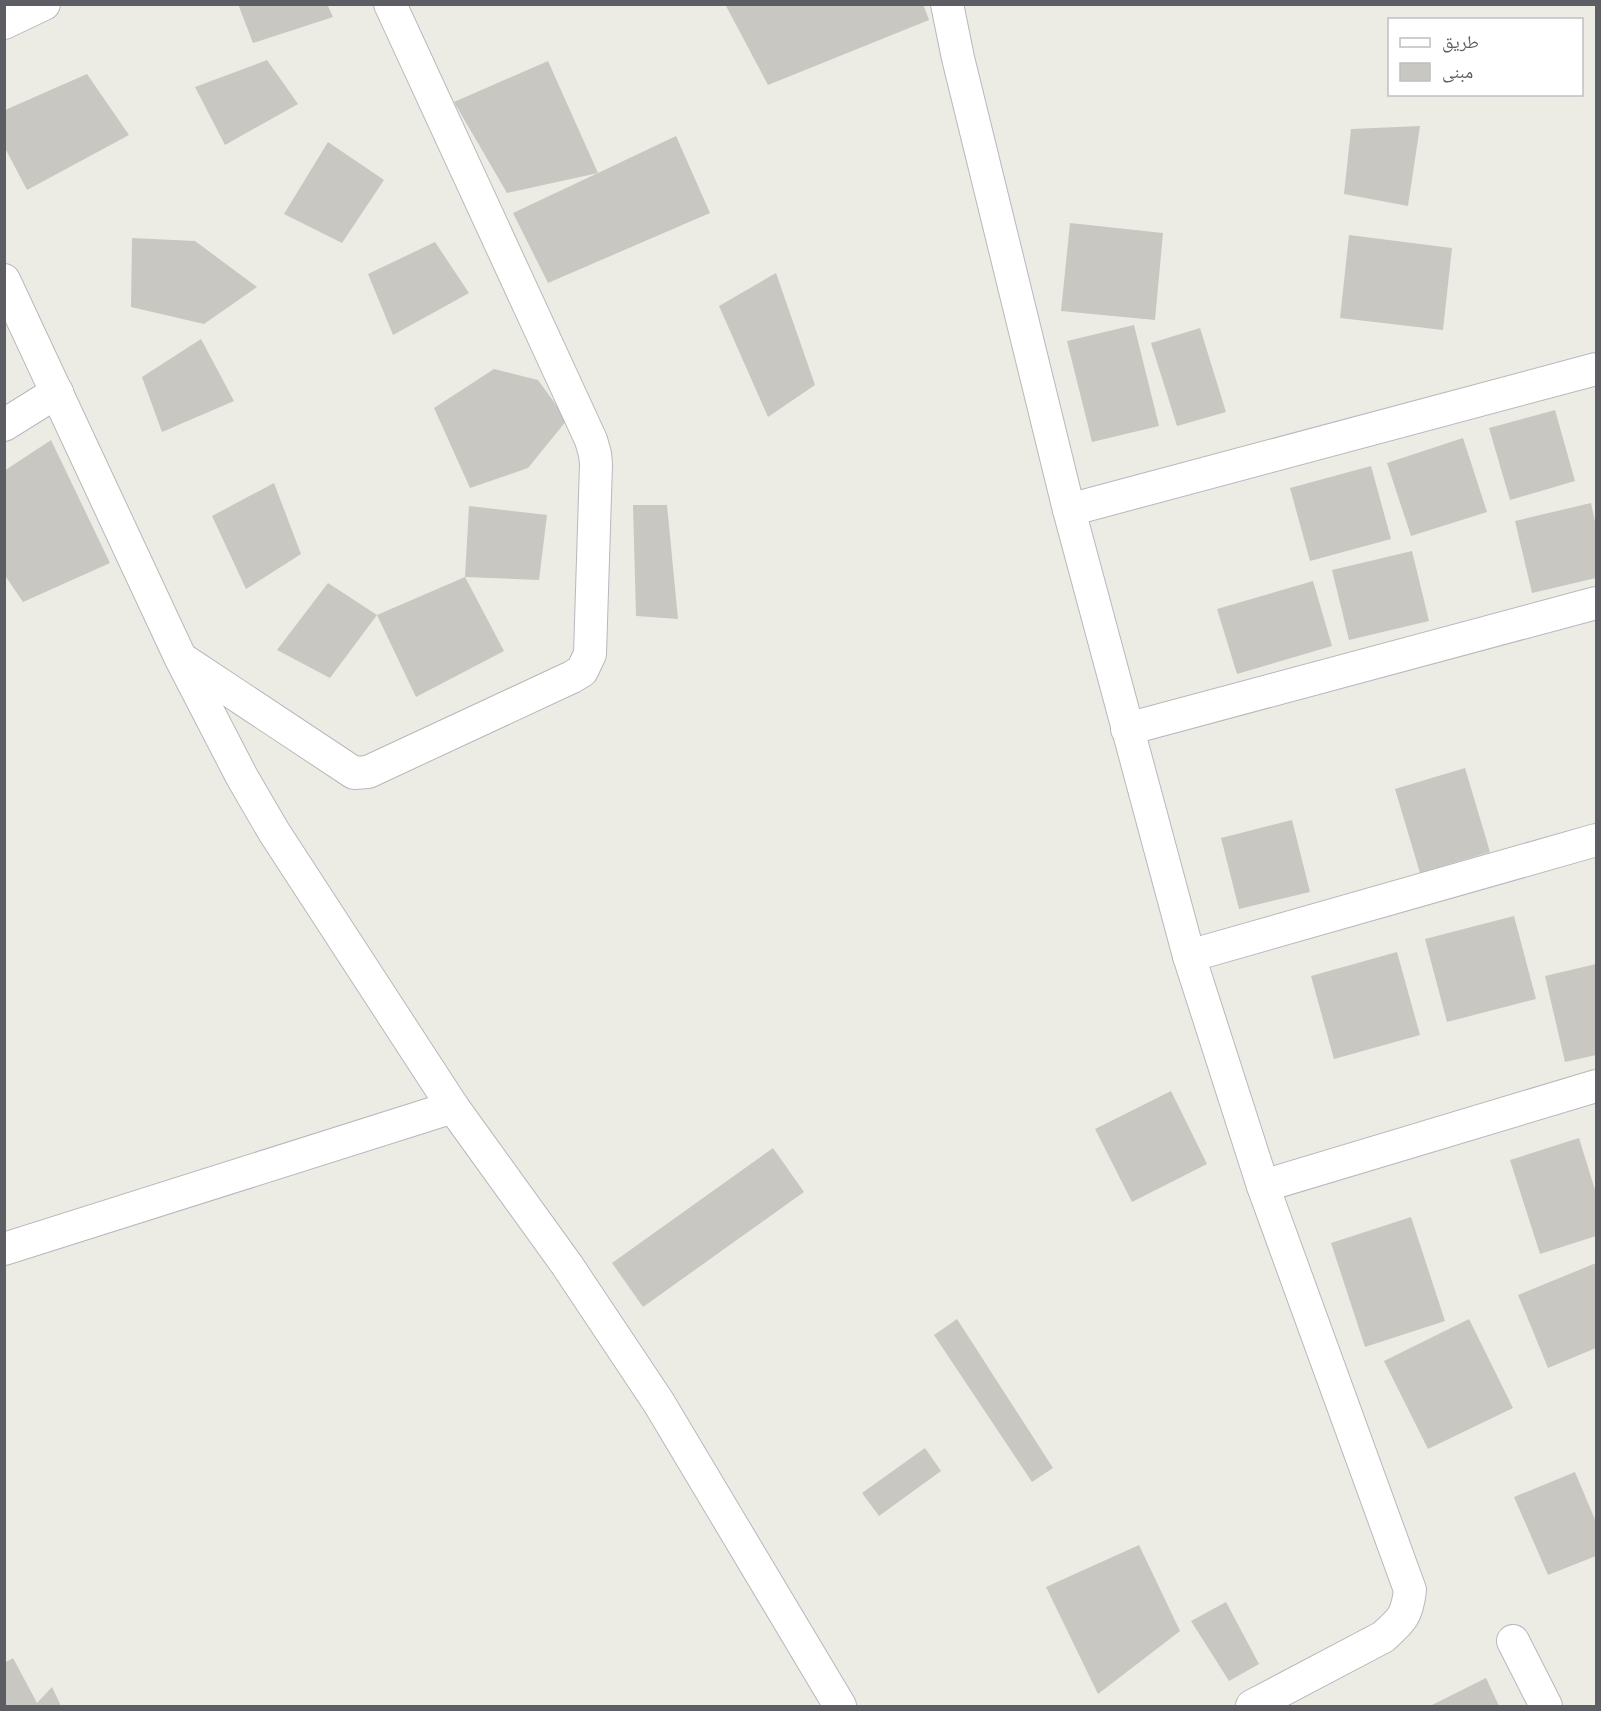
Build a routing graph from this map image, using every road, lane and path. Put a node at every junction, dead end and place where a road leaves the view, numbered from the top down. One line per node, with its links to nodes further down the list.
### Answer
1 (44, 4): 4 (street)
2 (390, 4): 11 (street)
3 (947, 4): 9 (street)
4 (4, 23)
5 (4, 280): 7 (street)
6 (1596, 369): 9 (street)
7 (57, 392): 8 (street); 11 (street)
8 (4, 425)
9 (1069, 510): 12 (street)
10 (1596, 603): 12 (street)
11 (181, 659): 16 (street)
12 (1126, 729): 14 (street)
13 (1596, 840): 14 (street)
14 (1189, 956): 17 (street)
15 (1596, 1086): 17 (street)
16 (453, 1107): 18 (street); 20 (street)
17 (1263, 1186): 21 (street)
18 (4, 1249)
19 (1513, 1641): 22 (street)
20 (840, 1707)
21 (1252, 1707)
22 (1546, 1707)

